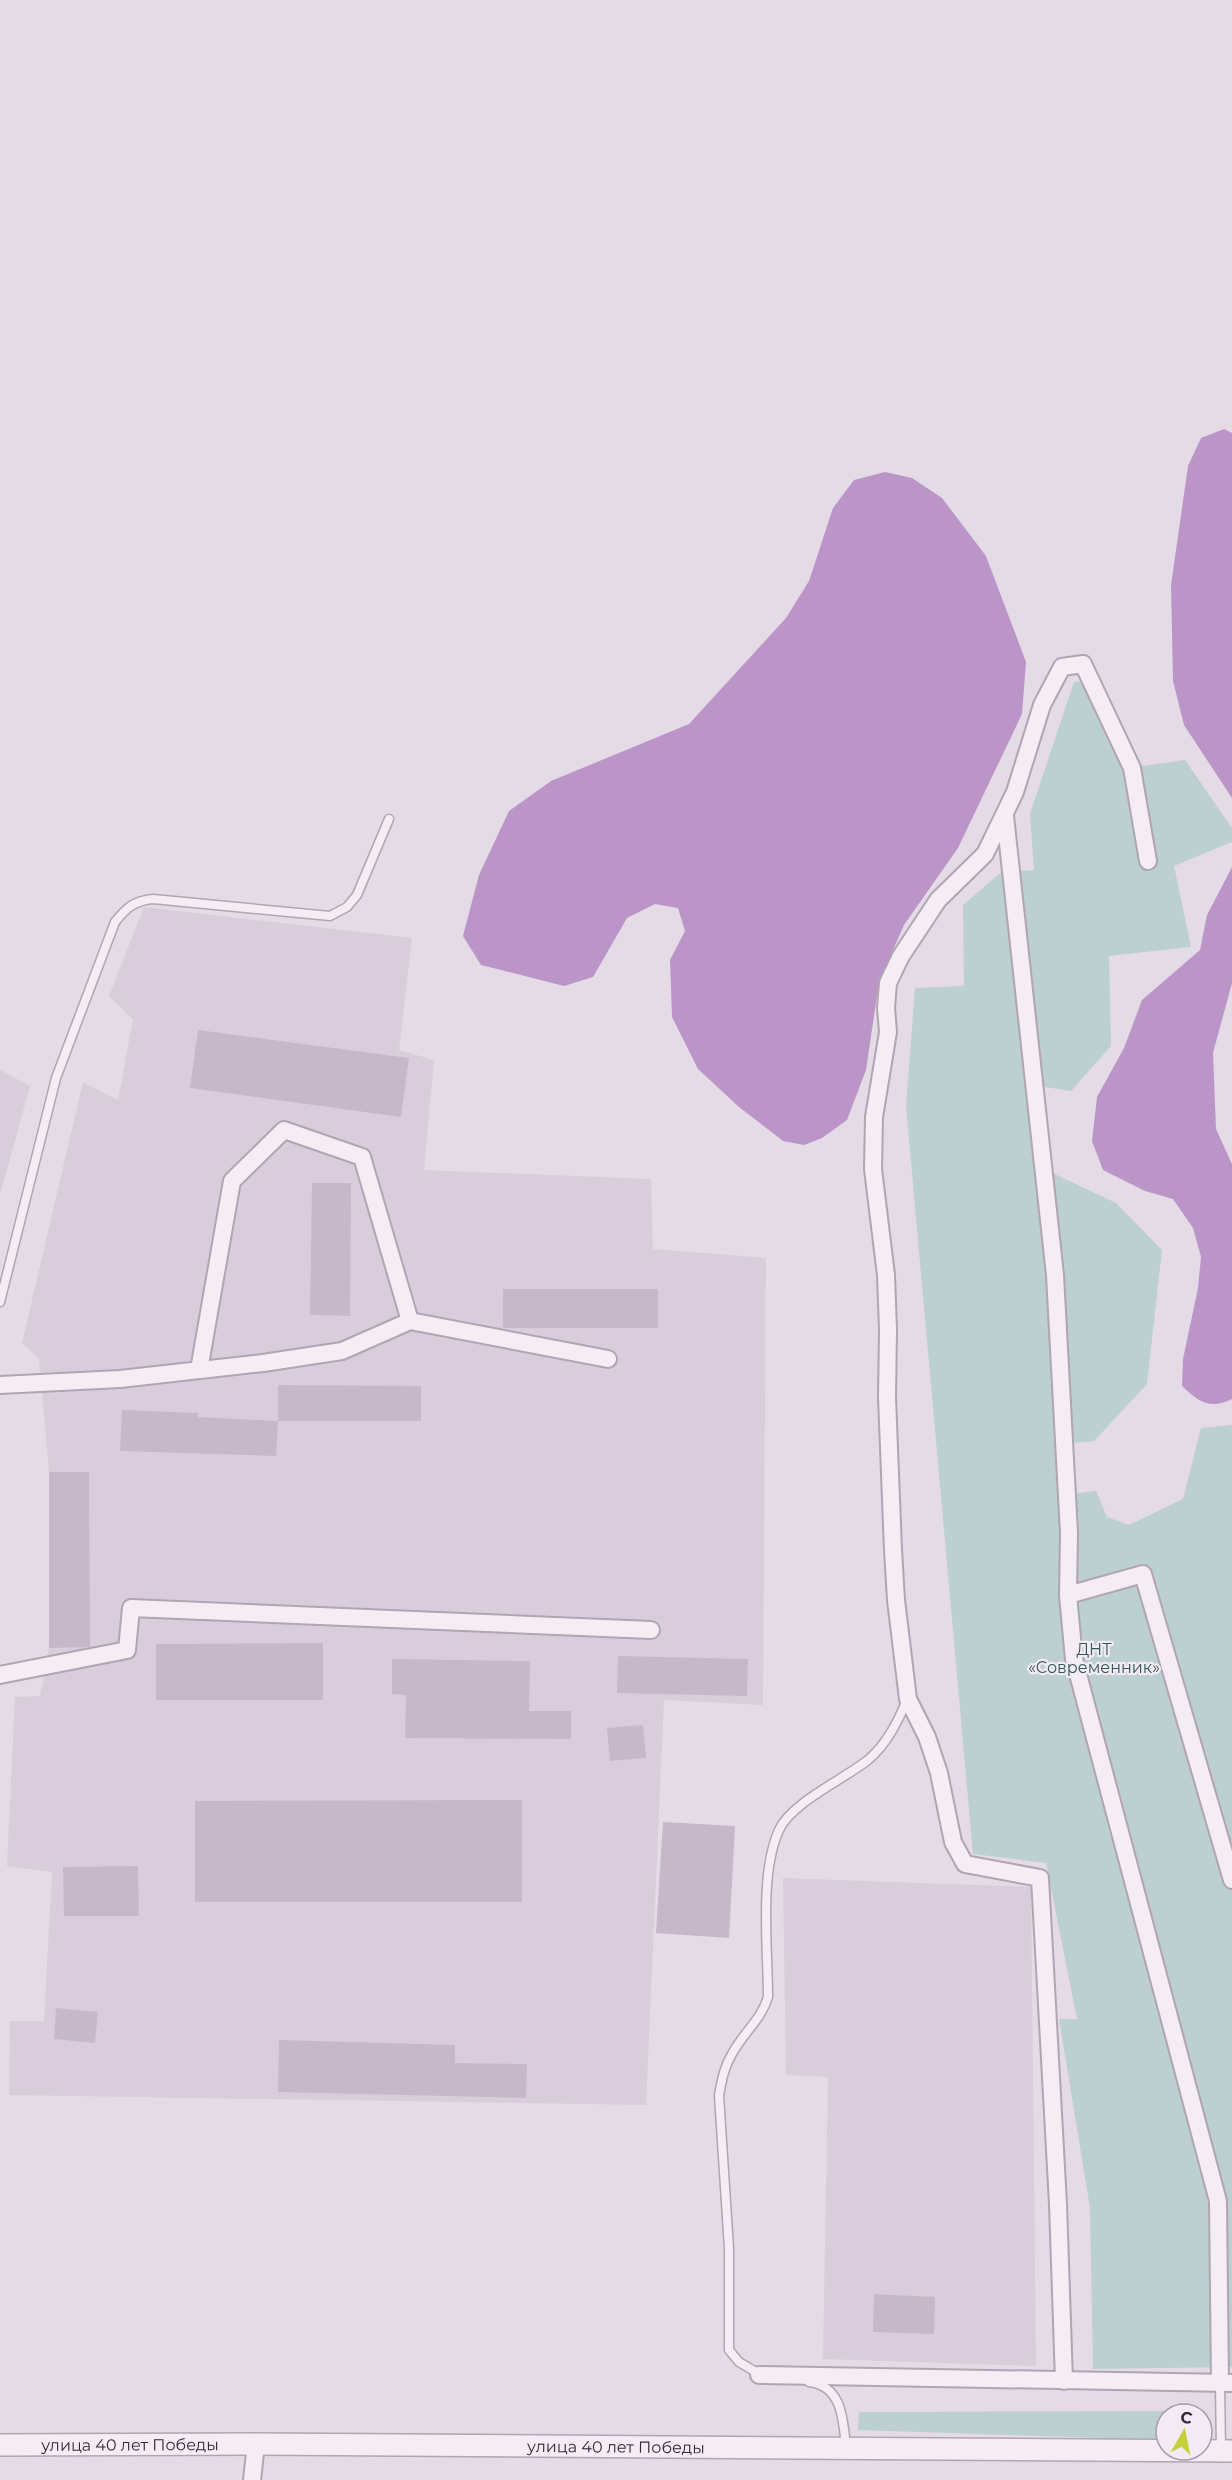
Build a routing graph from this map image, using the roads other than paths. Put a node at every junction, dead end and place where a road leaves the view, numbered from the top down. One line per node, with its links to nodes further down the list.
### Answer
1 (1004, 816): 3 (street); 9 (street); 12 (street)
2 (389, 819): 4 (lane)
3 (1148, 861)
4 (0, 1302)
5 (410, 1320): 6 (street); 7 (street); 7 (street)
6 (608, 1359)
7 (199, 1370): 8 (street)
8 (0, 1385)
9 (1068, 1595): 13 (street); 16 (street)
10 (651, 1630): 11 (street)
11 (0, 1675)
12 (908, 1699): 14 (lane); 15 (street)
13 (1232, 1880)
14 (759, 2375): 15 (street); 19 (lane)
15 (1064, 2381): 16 (street)
16 (1226, 2383): 20 (lane)
17 (256, 2444): 18 (street, улица 40 лет Победы); 19 (street, улица 40 лет Победы); 21 (street)
18 (0, 2445)
19 (846, 2448): 20 (street, улица 40 лет Победы)
20 (1226, 2451)
21 (252, 2480)

